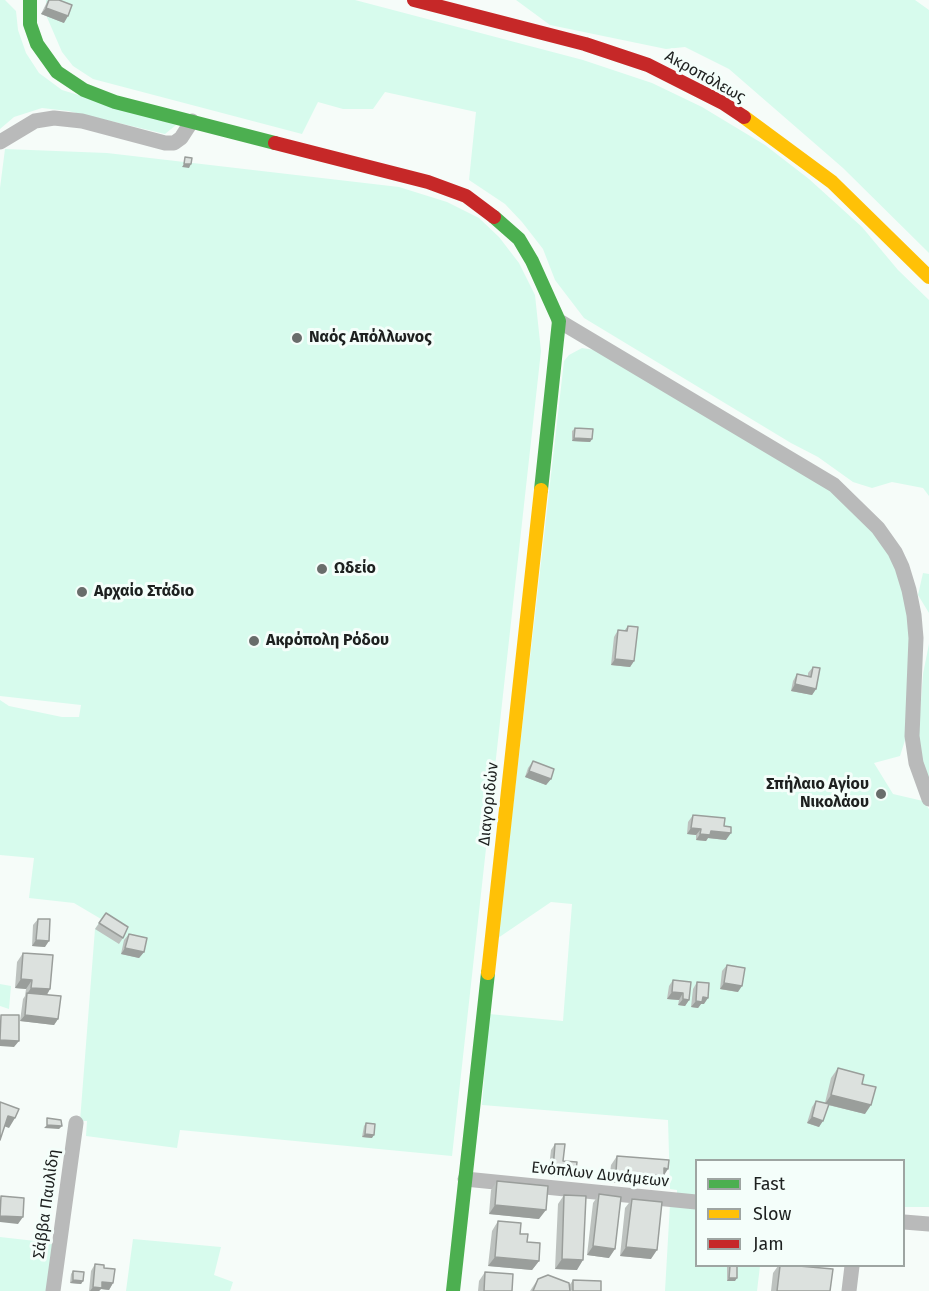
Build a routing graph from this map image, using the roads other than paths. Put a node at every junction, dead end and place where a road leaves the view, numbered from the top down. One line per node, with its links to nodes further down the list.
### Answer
1 (30, 0): 3 (street)
2 (414, 0): 5 (street, Ακροπόλεως)
3 (192, 121): 4 (street); 6 (street)
4 (0, 142)
5 (929, 277)
6 (559, 321): 7 (street); 9 (street, Διαγοριδών)
7 (929, 800)
8 (76, 1123): 14 (street, Σάββα Παυλίδη)
9 (465, 1179): 10 (street, Ενόπλων Δυνάμεων); 15 (street, Διαγοριδών)
10 (695, 1202)
11 (905, 1222): 12 (street)
12 (929, 1224)
13 (852, 1267): 16 (street)
14 (53, 1291)
15 (453, 1291)
16 (849, 1291)

